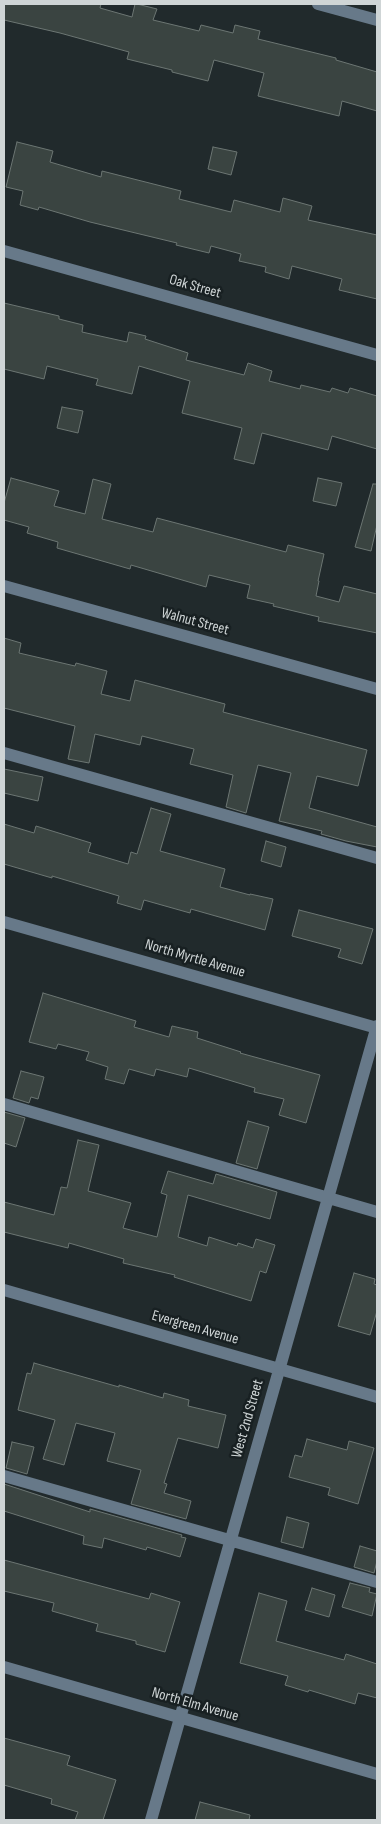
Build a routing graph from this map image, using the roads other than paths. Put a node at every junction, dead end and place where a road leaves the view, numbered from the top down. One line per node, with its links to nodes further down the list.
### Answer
1 (318, 4): 2 (street)
2 (377, 20)
3 (4, 251): 4 (street, Oak Street)
4 (377, 355)
5 (4, 586): 6 (street, Walnut Street)
6 (377, 689)
7 (4, 753): 8 (street)
8 (377, 858)
9 (4, 922): 10 (street, North Myrtle Avenue)
10 (377, 1027): 12 (street, West 2nd Street)
11 (4, 1104): 12 (street)
12 (328, 1198): 13 (street); 15 (street, West 2nd Street)
13 (377, 1212)
14 (4, 1290): 15 (street, Evergreen Avenue)
15 (280, 1369): 16 (street, Evergreen Avenue); 18 (street, West 2nd Street)
16 (377, 1397)
17 (4, 1476): 18 (street)
18 (231, 1540): 19 (street); 21 (street, West 2nd Street)
19 (377, 1582)
20 (4, 1667): 21 (street, North Elm Avenue)
21 (180, 1718): 22 (street, North Elm Avenue); 23 (street, West 2nd Street)
22 (377, 1774)
23 (151, 1820)

